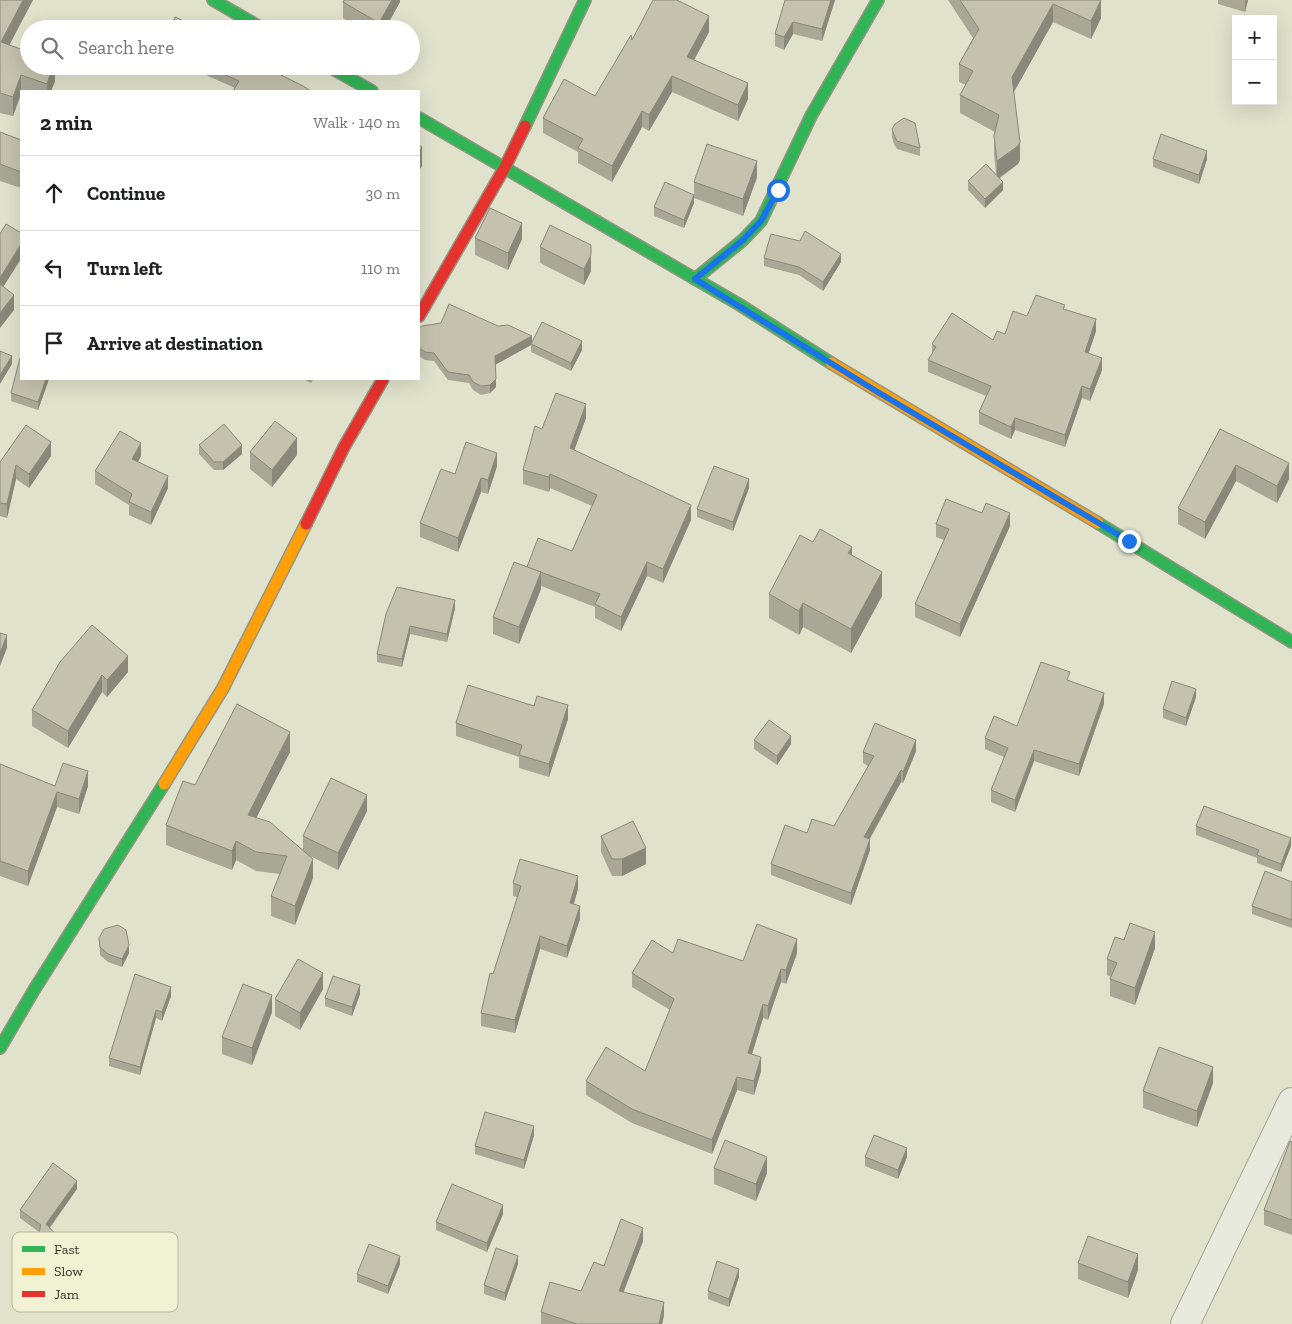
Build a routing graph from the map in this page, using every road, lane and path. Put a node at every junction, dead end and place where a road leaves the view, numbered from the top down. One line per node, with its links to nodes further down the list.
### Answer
1 (212, 0): 4 (street)
2 (585, 0): 8 (street)
3 (878, 0): 9 (street)
4 (247, 20)
5 (344, 75): 6 (street)
6 (370, 90)
7 (420, 119): 8 (street)
8 (505, 167): 9 (street); 10 (street)
9 (695, 279): 12 (street)
10 (420, 314)
11 (382, 380): 13 (street)
12 (1292, 642)
13 (0, 1048)
14 (1292, 1102): 15 (street)
15 (1185, 1324)

